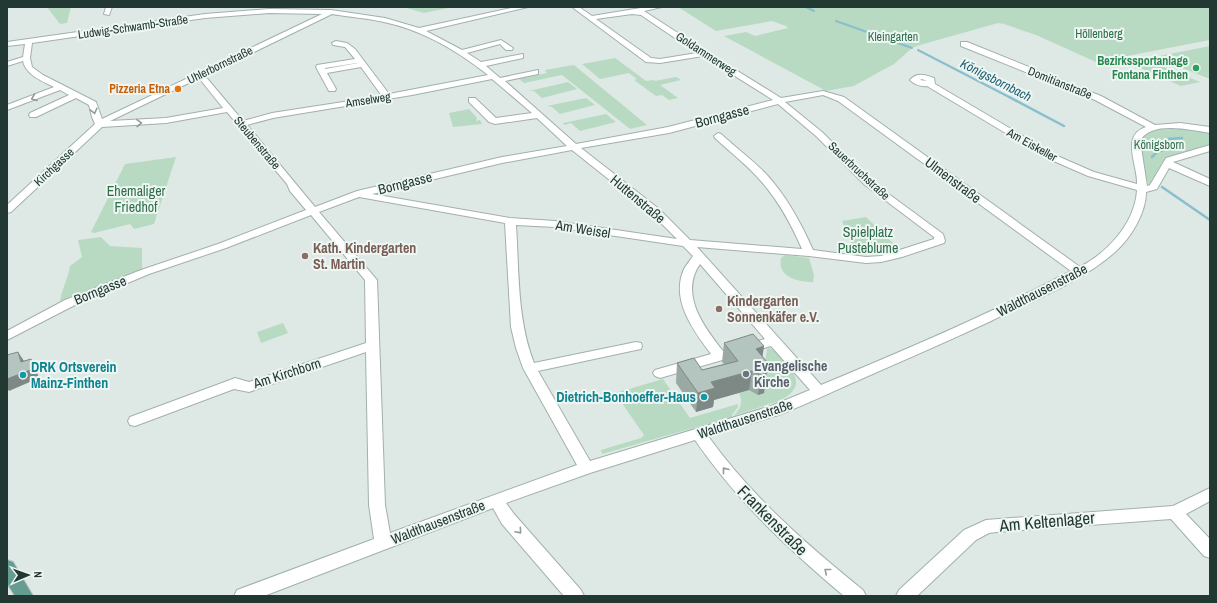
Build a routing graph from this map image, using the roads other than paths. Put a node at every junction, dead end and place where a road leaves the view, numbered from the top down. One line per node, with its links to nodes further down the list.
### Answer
1 (341, 7): 6 (street, Uhlerbornstraße)
2 (525, 7): 9 (street)
3 (575, 7): 8 (street)
4 (659, 7): 7 (street, Goldammerweg)
5 (243, 10): 6 (street, Ludwig-Schwamb-Straße); 10 (street, Ludwig-Schwamb-Straße)
6 (331, 12): 9 (street, Ludwig-Schwamb-Straße); 23 (street, Uhlerbornstraße)
7 (632, 12): 8 (street, Goldammerweg); 16 (street, Goldammerweg)
8 (590, 18): 16 (street)
9 (419, 30): 15 (street, Ludwig-Schwamb-Straße)
10 (29, 42): 12 (street, Ludwig-Schwamb-Straße); 18 (street)
11 (336, 43): 19 (street)
12 (7, 44)
13 (964, 44): 39 (street, Domitianstraße)
14 (509, 48): 15 (street)
15 (462, 52): 21 (street, Huttenstraße)
16 (704, 54): 32 (street, Goldammerweg)
17 (520, 56): 21 (street)
18 (26, 58): 20 (street); 26 (street)
19 (361, 62): 27 (street); 30 (street)
20 (7, 64)
21 (480, 65): 24 (street, Huttenstraße)
22 (535, 72): 24 (street, Amselweg)
23 (200, 75): 34 (street, Steubenstraße); 37 (street, Uhlerbornstraße)
24 (497, 78): 30 (street, Amselweg); 36 (street, Huttenstraße)
25 (929, 84): 46 (street, Am Eiskeller)
26 (61, 87): 29 (street); 33 (street, one-way to 33)
27 (332, 89)
28 (823, 94): 32 (street, Borngasse); 55 (street, Ulmenstraße)
29 (76, 95): 35 (street); 37 (street, one-way to 37)
30 (386, 96): 38 (street, Amselweg)
31 (472, 100): 36 (street)
32 (779, 101): 42 (street, Borngasse); 51 (street, Sauerbruchstraße)
33 (7, 108)
34 (230, 110): 37 (street, one-way to 34); 38 (street, Steubenstraße)
35 (33, 115)
36 (538, 115): 42 (street, Huttenstraße)
37 (100, 124): 48 (street, Kirchgasse)
38 (242, 124): 49 (street, Steubenstraße)
39 (1153, 127): 40 (street); 46 (street, Waldthausenstraße)
40 (1210, 130)
41 (718, 136): 53 (street)
42 (574, 148): 47 (street, Borngasse); 52 (street, Huttenstraße)
43 (1210, 148): 44 (street)
44 (1166, 163): 45 (street); 46 (street)
45 (1210, 183)
46 (1143, 188): 55 (street, Waldthausenstraße)
47 (358, 194): 49 (street, Borngasse); 50 (street, Am Weisel)
48 (7, 210)
49 (314, 212): 56 (street, Borngasse); 58 (street)
50 (510, 221): 52 (street, Am Weisel); 61 (street)
51 (941, 239): 53 (street, Am Weisel)
52 (687, 243): 53 (street, Am Weisel); 54 (street, Huttenstraße)
53 (809, 253)
54 (699, 256): 57 (street, Huttenstraße); 60 (street)
55 (1080, 272): 63 (street, Waldthausenstraße)
56 (7, 336)
57 (774, 341): 60 (street); 63 (street, Huttenstraße)
58 (373, 345): 64 (street, Am Kirchborn); 70 (street)
59 (636, 346): 61 (street)
60 (720, 356): 62 (street)
61 (530, 368): 66 (street)
62 (660, 373)
63 (820, 392): 65 (street, Waldthausenstraße)
64 (136, 421)
65 (700, 434): 66 (street, Waldthausenstraße); 76 (street, Frankenstraße, one-way to 65)
66 (586, 468): 68 (street, Waldthausenstraße)
67 (1210, 494): 69 (street, Am Keltenlager)
68 (496, 500): 70 (street, Waldthausenstraße); 75 (street, one-way to 75)
69 (1175, 512): 71 (street); 77 (street, Am Keltenlager)
70 (383, 542): 74 (street, Waldthausenstraße)
71 (1210, 551)
72 (7, 567): 73 (main road)
73 (24, 596)
74 (243, 596)
75 (574, 596)
76 (857, 596)
77 (904, 596)

